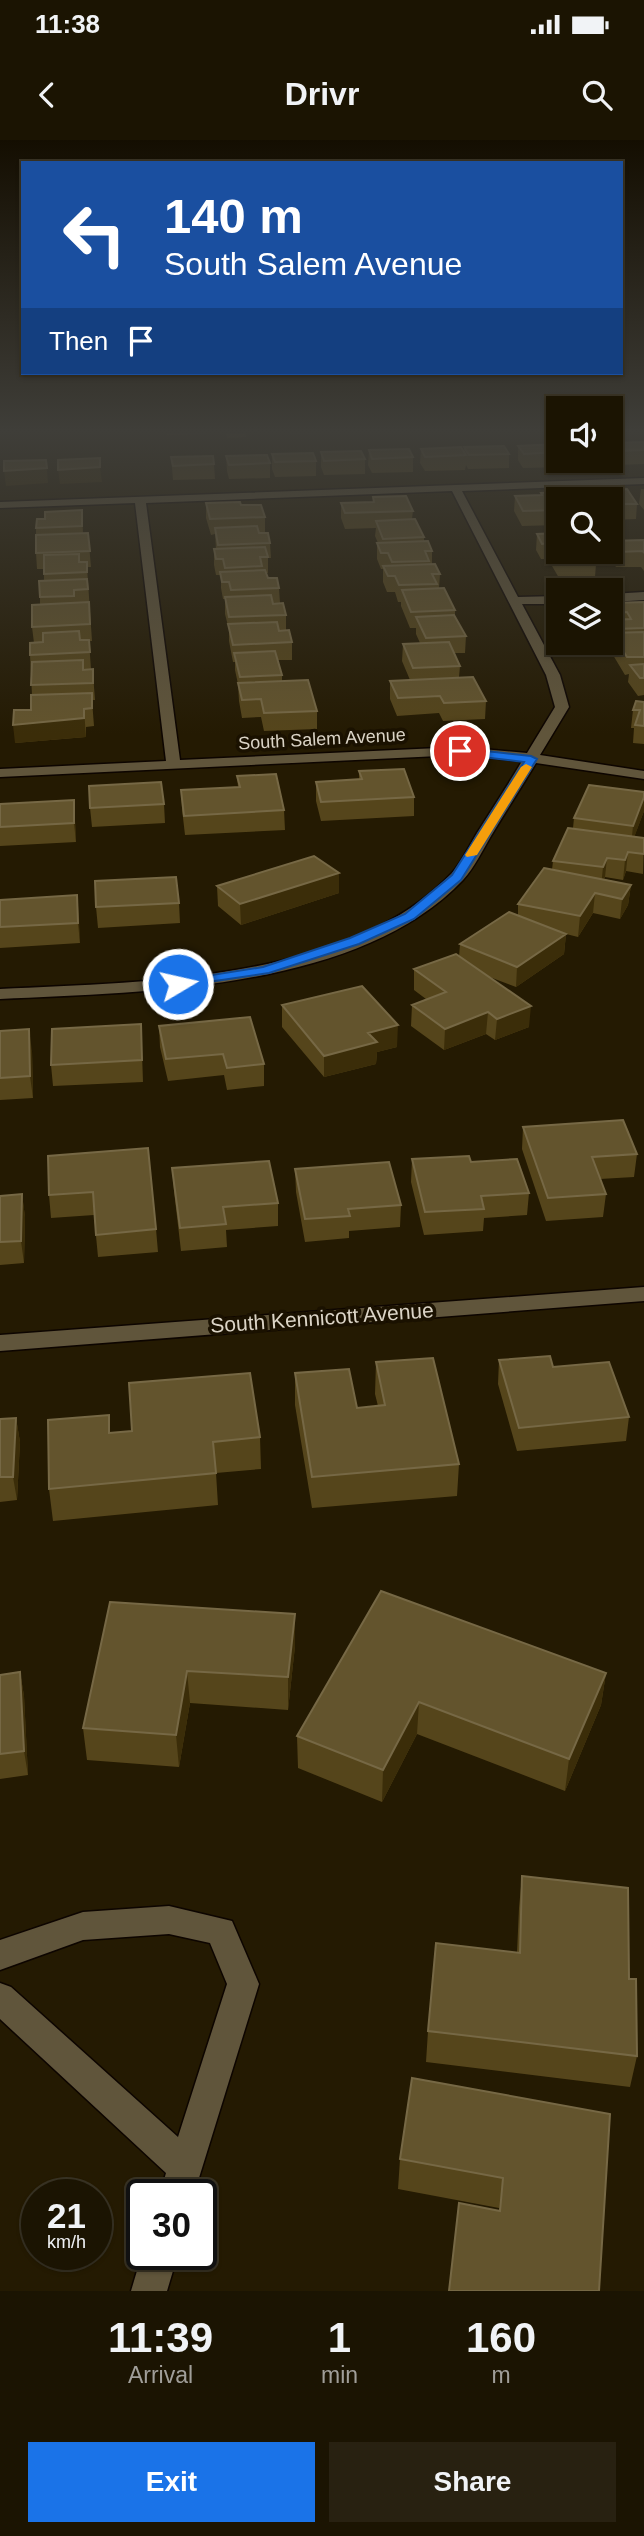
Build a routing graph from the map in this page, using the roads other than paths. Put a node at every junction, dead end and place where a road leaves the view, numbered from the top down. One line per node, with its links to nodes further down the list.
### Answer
1 (144, 533): 8 (street)
2 (478, 533): 6 (street)
3 (644, 596): 4 (street)
4 (623, 597)
5 (546, 600): 6 (street)
6 (512, 601): 7 (street)
7 (531, 759): 8 (street, South Salem Avenue); 10 (street, South Salem Avenue); 11 (street)
8 (174, 766): 9 (street, South Salem Avenue)
9 (0, 773)
10 (644, 775)
11 (0, 993)
12 (644, 1294): 13 (street, South Kennicott Avenue)
13 (0, 1343)
14 (0, 1955): 17 (street)
15 (0, 1998): 16 (street)
16 (179, 2179)
17 (182, 2179)
18 (155, 2270): 19 (street)
19 (149, 2291)

